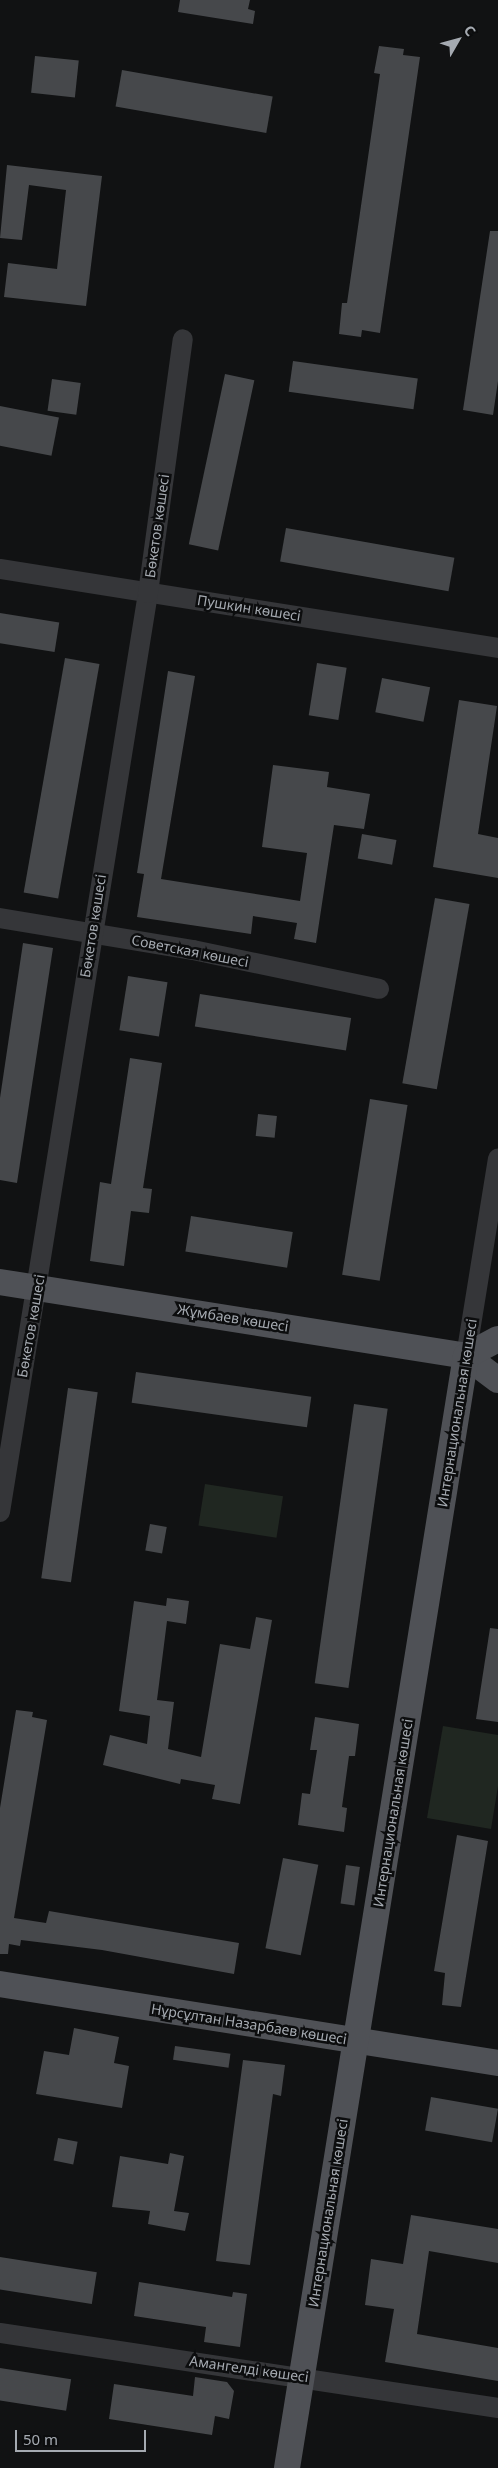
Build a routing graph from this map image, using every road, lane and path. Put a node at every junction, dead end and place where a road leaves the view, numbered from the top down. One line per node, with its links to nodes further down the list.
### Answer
1 (183, 339): 3 (street, Бөкетов көшесі)
2 (0, 569): 3 (street, Пушкин көшесі)
3 (148, 593): 4 (street, Пушкин көшесі); 6 (street, Бөкетов көшесі)
4 (498, 648)
5 (0, 918): 6 (street, Советская көшесі)
6 (91, 932): 7 (street, Советская көшесі); 10 (street, Бөкетов көшесі)
7 (379, 989)
8 (498, 1158): 12 (street, Интернациональная көшесі)
9 (0, 1282): 10 (main road, Жұмбаев көшесі)
10 (38, 1288): 12 (main road, Жұмбаев көшесі); 14 (street, Бөкетов көшесі)
11 (498, 1339): 12 (main road)
12 (466, 1356): 13 (main road, Жұмбаев көшесі); 18 (main road, Интернациональная көшесі)
13 (498, 1380)
14 (0, 1512)
15 (0, 1984): 16 (main road, Нұрсұлтан Назарбаев көшесі)
16 (29, 1988): 17 (main road); 18 (main road, Нұрсұлтан Назарбаев көшесі)
17 (0, 1994)
18 (358, 2040): 19 (main road, Нұрсұлтан Назарбаев көшесі); 21 (main road, Интернациональная көшесі)
19 (498, 2063)
20 (0, 2333): 21 (street, Амангелді көшесі)
21 (302, 2376): 22 (street, Амангелді көшесі); 23 (main road, Интернациональная көшесі)
22 (498, 2408)
23 (287, 2468)

